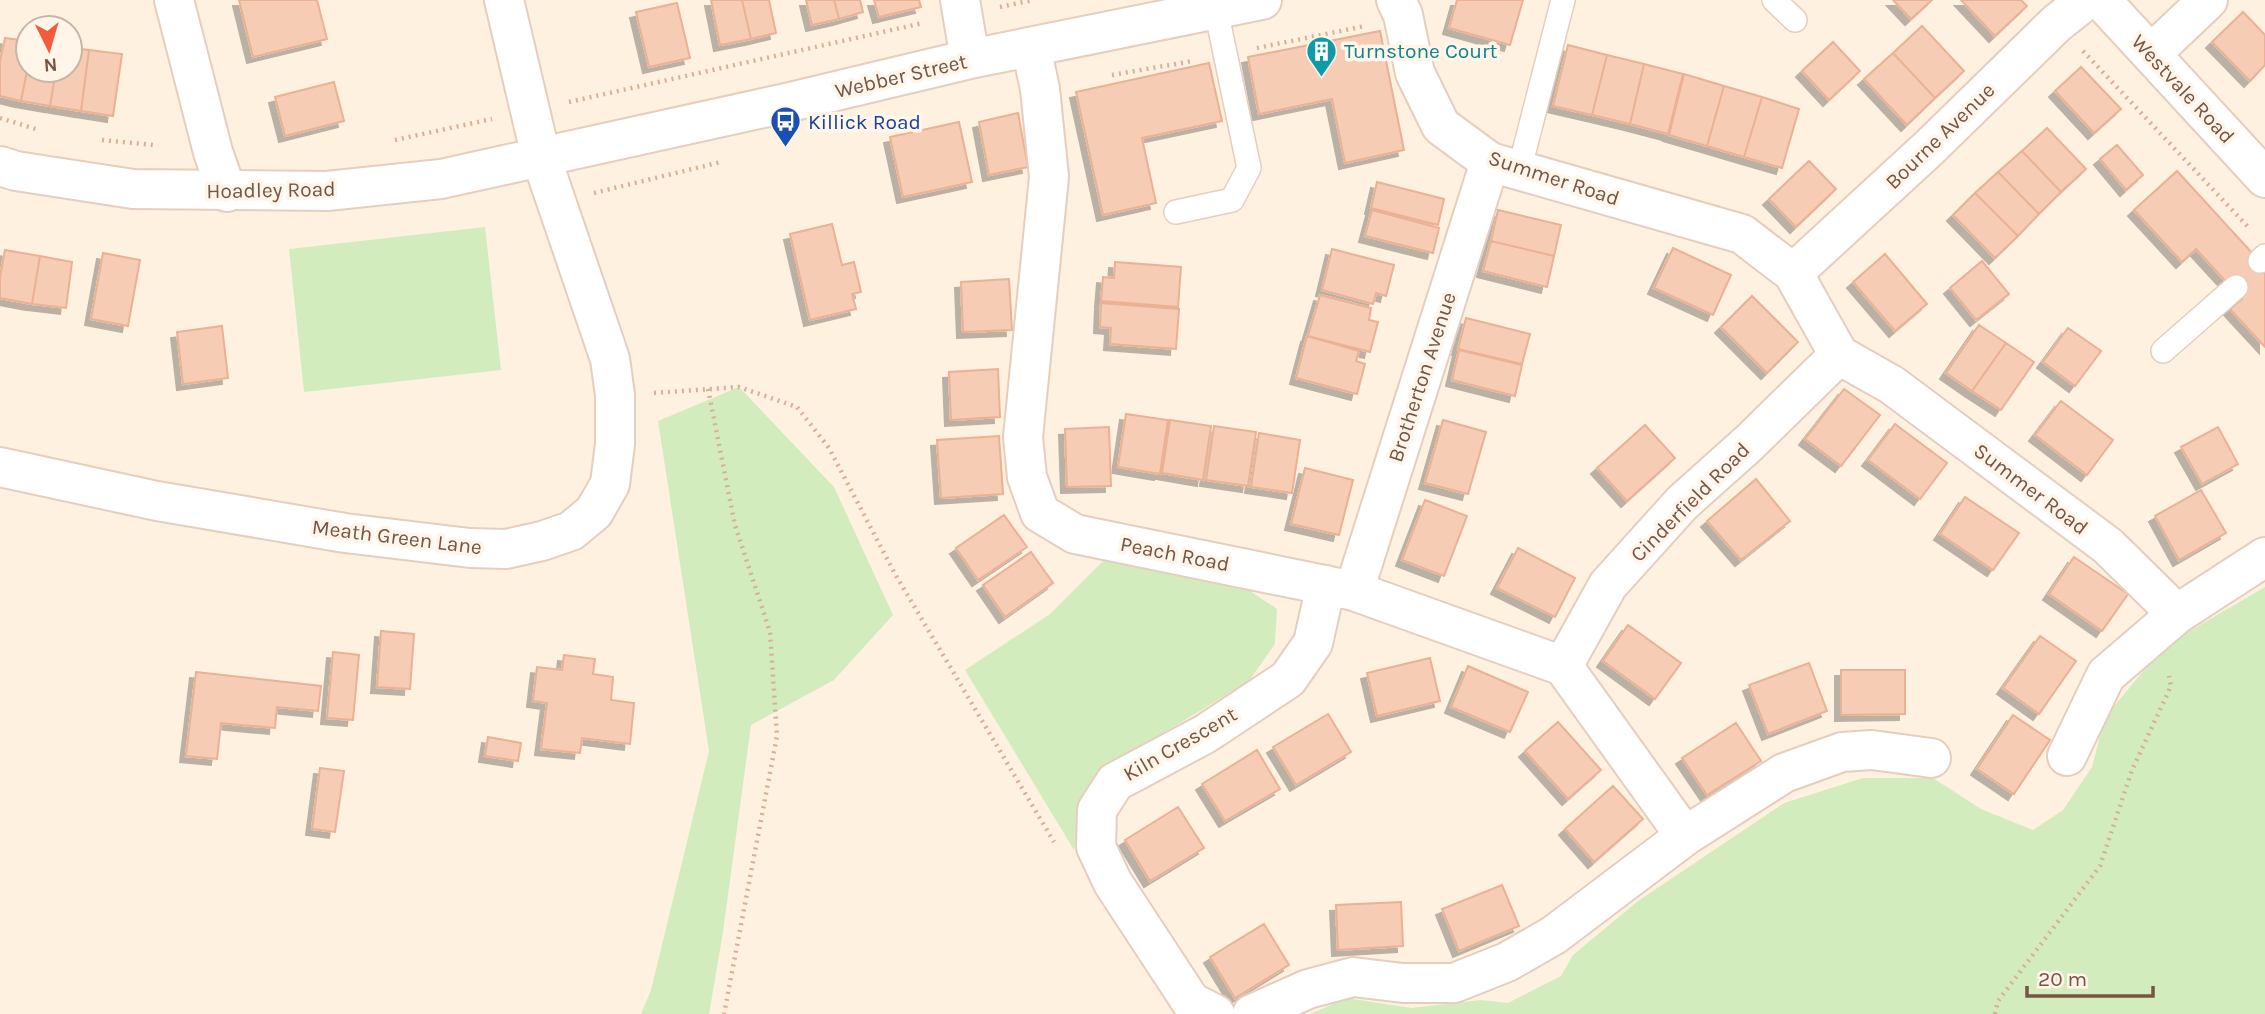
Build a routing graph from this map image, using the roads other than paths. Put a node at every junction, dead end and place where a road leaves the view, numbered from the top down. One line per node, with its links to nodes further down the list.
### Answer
1 (174, 0): 20 (street)
2 (504, 0): 16 (street, Meath Green Lane)
3 (1262, 0): 10 (street, Webber Street)
4 (1563, 0): 18 (lane)
5 (1774, 0): 12 (lane)
6 (2101, 0): 14 (street, Westvale Road)
7 (2208, 0): 14 (street)
8 (974, 5): 15 (street)
9 (1399, 7): 18 (street, Summer Road)
10 (1216, 10): 13 (street, Webber Street); 21 (lane)
11 (2072, 11): 22 (street, Bourne Avenue)
12 (1795, 20)
13 (1031, 47): 15 (street, Webber Street); 28 (street, Peach Road)
14 (2151, 54): 19 (street, Westvale Road)
15 (970, 59): 16 (street, Webber Street)
16 (541, 157): 20 (street, Hoadley Road); 26 (street, Meath Green Lane)
17 (0, 166): 20 (street, Hoadley Road)
18 (1505, 167): 22 (street, Summer Road); 28 (street, Brotherton Avenue)
19 (2265, 178)
20 (227, 192)
21 (1176, 212)
22 (1794, 274): 25 (street)
23 (2236, 287): 24 (lane)
24 (2163, 351)
25 (1839, 355): 29 (street, Summer Road); 30 (street, Cinderfield Road)
26 (0, 467)
27 (2265, 557): 29 (street)
28 (1340, 588): 30 (street, Peach Road); 34 (street, Kiln Crescent)
29 (2166, 623): 31 (street)
30 (1563, 666): 33 (street)
31 (2067, 756)
32 (1931, 758): 33 (street)
33 (1685, 836): 35 (street)
34 (1215, 1014)
35 (1252, 1014)

